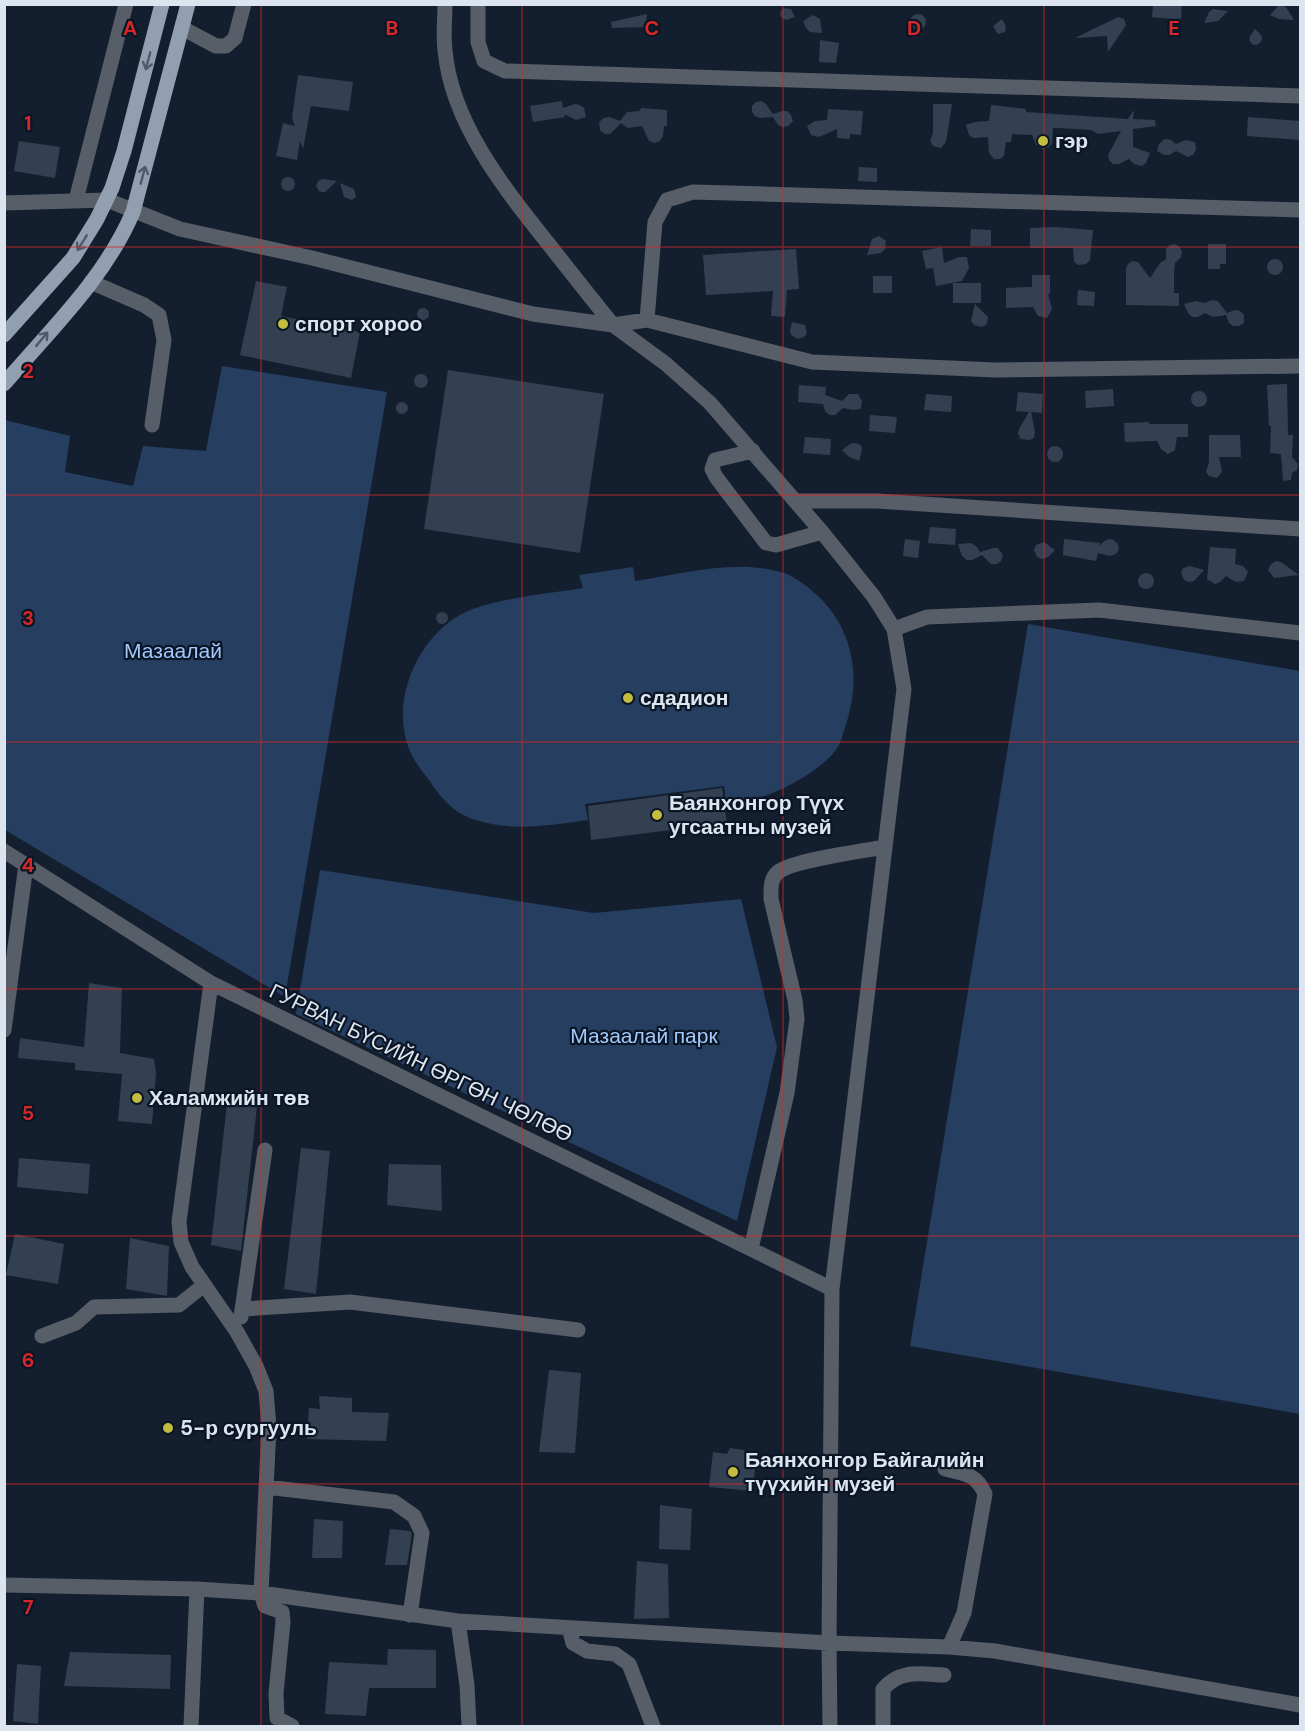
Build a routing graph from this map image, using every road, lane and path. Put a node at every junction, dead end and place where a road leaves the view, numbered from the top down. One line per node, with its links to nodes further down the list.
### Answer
1 (126, 4): 9 (street)
2 (162, 4): 10 (main road, one-way to 10)
3 (188, 4): 7 (main road)
4 (244, 4): 7 (street)
5 (445, 4): 16 (street)
6 (478, 4): 8 (street)
7 (182, 28): 13 (main road, one-way to 7)
8 (1300, 96)
9 (76, 200): 10 (street); 11 (street)
10 (106, 200): 13 (street); 17 (main road, one-way to 17)
11 (4, 203)
12 (1300, 210): 15 (street)
13 (133, 212): 14 (main road); 16 (street)
14 (91, 282): 19 (main road, one-way to 14); 20 (street)
15 (647, 320): 16 (street); 18 (street)
16 (613, 326): 21 (street)
17 (4, 335)
18 (1300, 366)
19 (4, 384)
20 (152, 425)
21 (753, 451): 22 (street); 24 (street)
22 (797, 501): 23 (street); 24 (street)
23 (1300, 529)
24 (822, 532): 25 (street)
25 (894, 629): 26 (street); 27 (street)
26 (1300, 633)
27 (885, 847): 33 (street); 35 (street)
28 (4, 851): 29 (street, ГУРВАН БҮСИЙН ӨРГӨН ЧӨЛӨӨ)
29 (26, 865): 30 (street, ГУРВАН БҮСИЙН ӨРГӨН ЧӨЛӨӨ); 31 (street)
30 (211, 983): 33 (street, ГУРВАН БҮСИЙН ӨРГӨН ЧӨЛӨӨ); 34 (street)
31 (4, 1030)
32 (265, 1150): 36 (street)
33 (751, 1249): 35 (street, ГУРВАН БҮСИЙН ӨРГӨН ЧӨЛӨӨ)
34 (204, 1285): 38 (street); 39 (street)
35 (832, 1289): 48 (street)
36 (243, 1309): 37 (street); 38 (street)
37 (578, 1330)
38 (237, 1332): 41 (street)
39 (42, 1336)
40 (945, 1468): 49 (street)
41 (266, 1487): 44 (street); 45 (street)
42 (4, 1585): 43 (street)
43 (197, 1589): 44 (street); 53 (street)
44 (261, 1593): 45 (street); 54 (street)
45 (410, 1615): 46 (street)
46 (458, 1622): 47 (street); 55 (street)
47 (569, 1628): 48 (street); 52 (street)
48 (828, 1643): 49 (street); 56 (street)
49 (949, 1647): 51 (street)
50 (944, 1675): 57 (street)
51 (1300, 1706)
52 (650, 1725)
53 (191, 1726)
54 (292, 1726)
55 (469, 1726)
56 (830, 1726)
57 (883, 1726)

